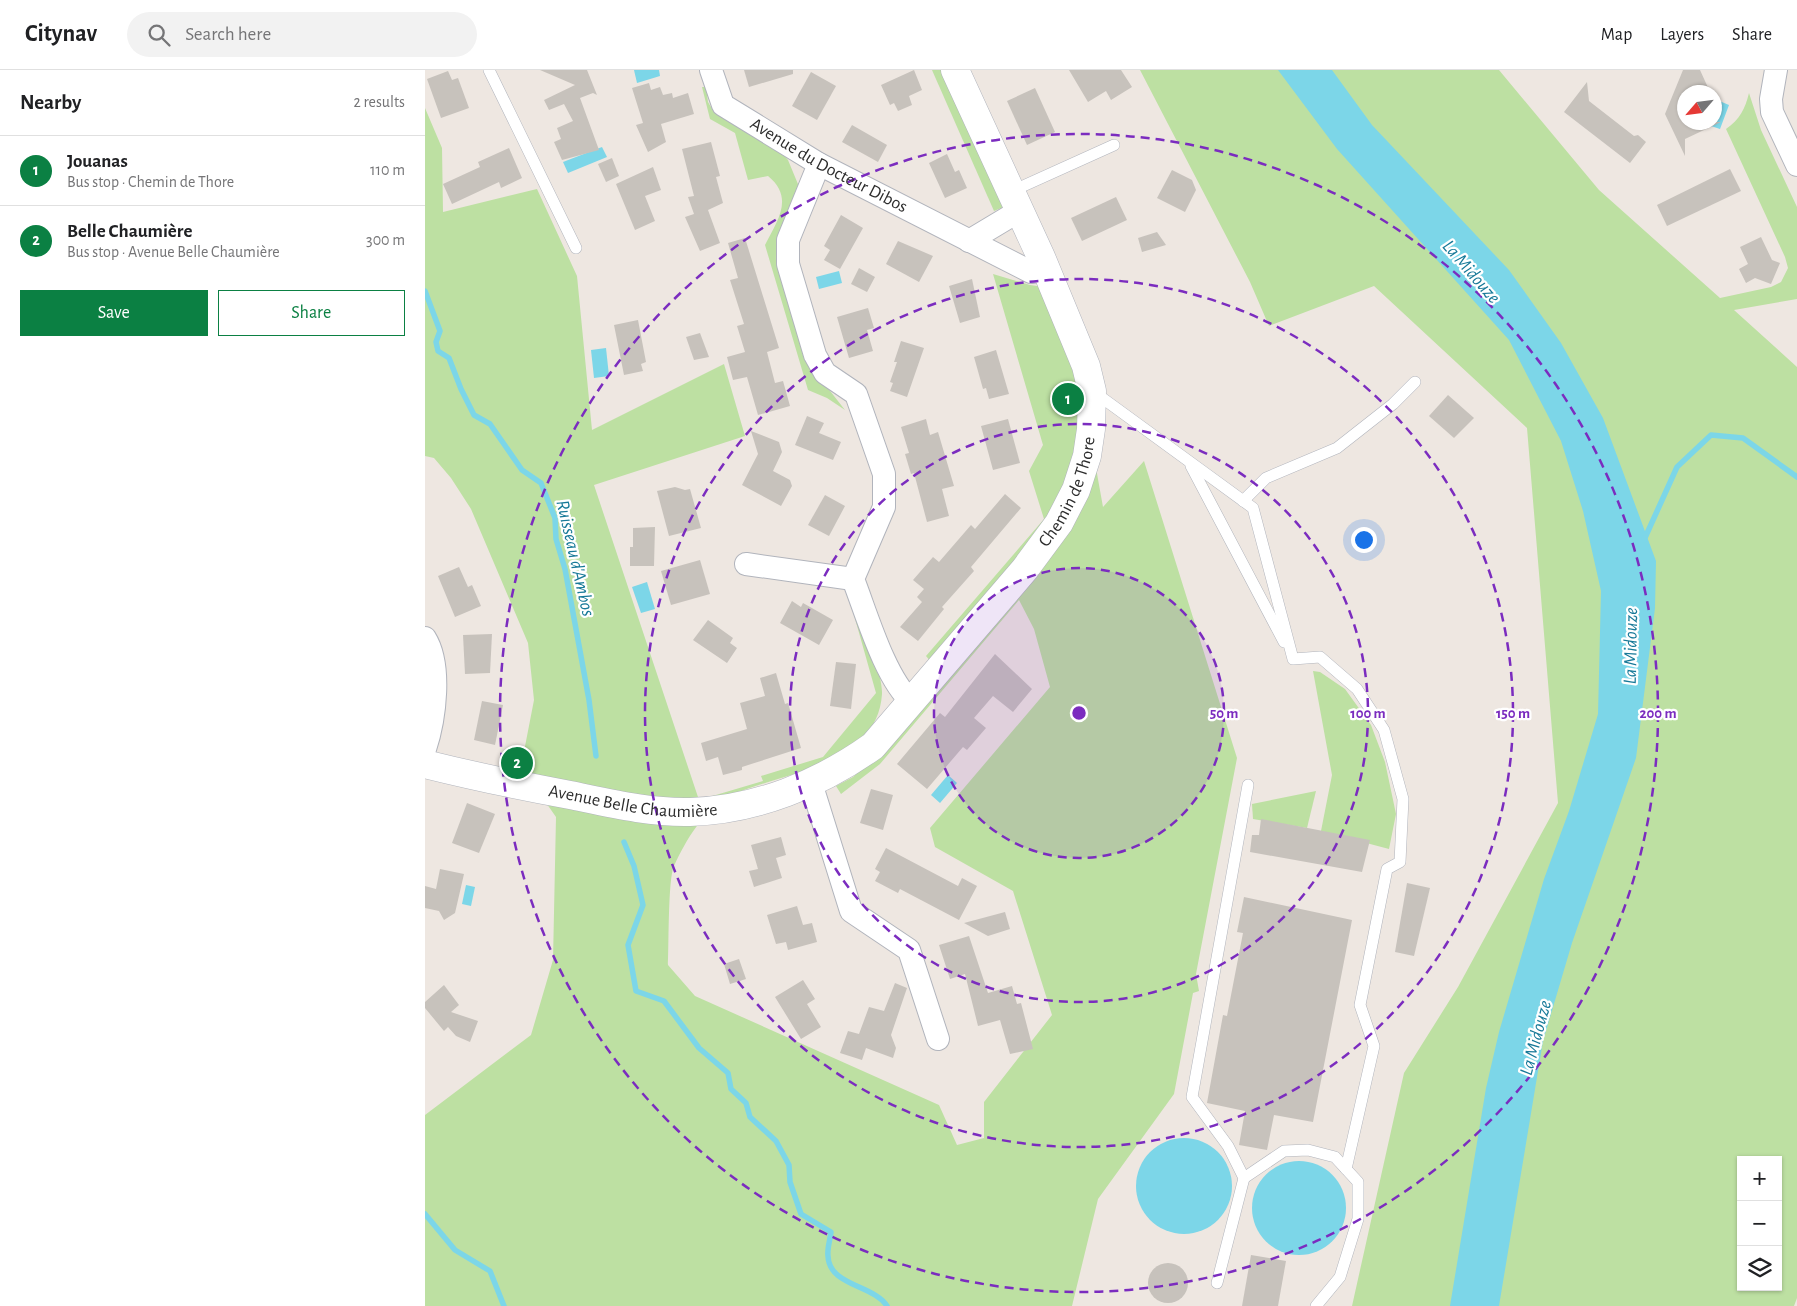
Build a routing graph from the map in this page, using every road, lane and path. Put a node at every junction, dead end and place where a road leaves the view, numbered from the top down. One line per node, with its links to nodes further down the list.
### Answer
1 (489, 70): 10 (lane)
2 (711, 70): 6 (street, Avenue du Docteur Dibos)
3 (955, 70): 8 (street, Chemin de Thore)
4 (1776, 70): 7 (street)
5 (1114, 145): 8 (lane)
6 (819, 164): 9 (street, Avenue du Docteur Dibos); 17 (street)
7 (1797, 165)
8 (1014, 202): 9 (street); 11 (street, Chemin de Thore)
9 (969, 241): 11 (street, Avenue du Docteur Dibos)
10 (576, 248)
11 (1047, 270): 13 (street, Chemin de Thore)
12 (1415, 382): 15 (lane)
13 (1093, 391): 14 (lane); 20 (street, Chemin de Thore)
14 (1189, 463): 15 (lane); 19 (lane)
15 (1243, 501): 19 (lane)
16 (746, 564): 17 (street)
17 (853, 579): 20 (street)
18 (425, 638): 21 (street)
19 (1293, 659): 26 (lane)
20 (911, 702): 23 (street, Chemin de Thore)
21 (425, 749)
22 (425, 764): 23 (street, Avenue Belle Chaumière)
23 (811, 783): 25 (street)
24 (1248, 785): 27 (lane)
25 (938, 1039)
26 (1346, 1169): 27 (lane); 29 (lane)
27 (1244, 1178): 28 (lane)
28 (1217, 1283)
29 (1316, 1306)

